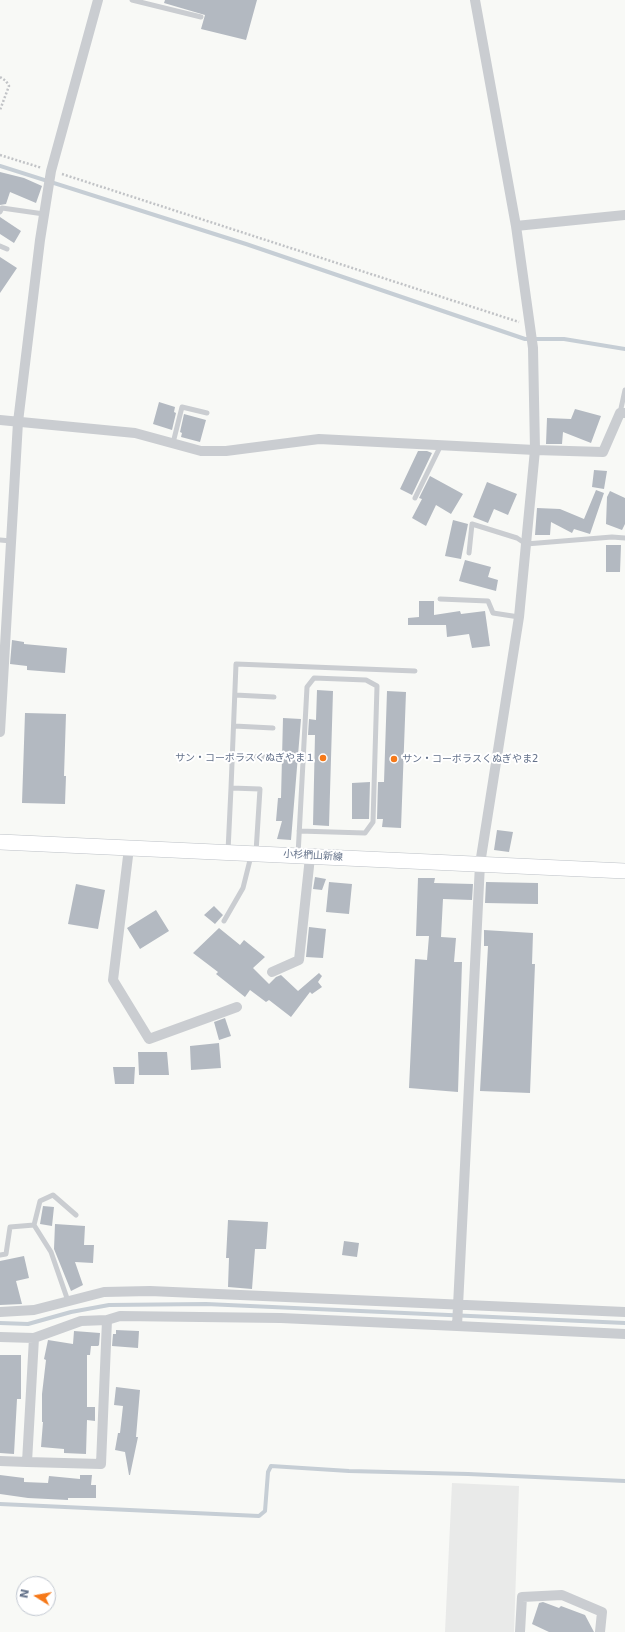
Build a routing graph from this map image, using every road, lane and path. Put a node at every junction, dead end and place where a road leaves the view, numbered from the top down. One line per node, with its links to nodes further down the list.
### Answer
1 (98, 0): 8 (street)
2 (132, 0): 4 (lane)
3 (475, 0): 12 (street)
4 (201, 17)
5 (0, 77): 6 (path)
6 (0, 110)
7 (0, 155): 8 (path)
8 (51, 170): 10 (street); 15 (path)
9 (0, 212): 10 (lane)
10 (44, 214): 20 (street)
11 (625, 215): 12 (street)
12 (516, 226): 15 (street)
13 (0, 246): 14 (lane)
14 (7, 250)
15 (530, 326): 23 (street)
16 (625, 390): 18 (lane)
17 (207, 413): 21 (lane)
18 (622, 413): 23 (street)
19 (0, 420): 20 (street)
20 (18, 422): 21 (street); 27 (street)
21 (173, 443): 22 (street)
22 (441, 445): 23 (street); 24 (lane)
23 (535, 450): 28 (street)
24 (415, 498)
25 (625, 538): 28 (lane)
26 (0, 540): 27 (lane)
27 (11, 541): 32 (street)
28 (526, 544): 29 (lane); 31 (street)
29 (468, 553)
30 (440, 599): 31 (lane)
31 (519, 617): 48 (street)
32 (3, 641): 38 (street)
33 (415, 670): 34 (lane)
34 (235, 695): 35 (lane); 36 (lane)
35 (274, 697)
36 (234, 726): 37 (lane); 39 (lane)
37 (272, 728)
38 (0, 732)
39 (232, 757): 40 (lane); 41 (lane)
40 (272, 757)
41 (231, 788): 45 (lane); 46 (lane)
42 (299, 831): 42 (lane); 47 (lane)
43 (0, 842): 44 (main road, 小杉椚山新線)
44 (129, 848): 45 (main road, 小杉椚山新線); 52 (street)
45 (228, 852): 46 (main road, 小杉椚山新線)
46 (254, 853): 47 (main road, 小杉椚山新線); 50 (lane)
47 (304, 856): 48 (main road, 小杉椚山新線); 51 (street)
48 (480, 864): 49 (main road, 小杉椚山新線); 57 (street)
49 (625, 871)
50 (224, 921)
51 (272, 972)
52 (237, 1007)
53 (76, 1215): 54 (lane)
54 (34, 1224): 55 (lane); 56 (lane)
55 (0, 1255)
56 (68, 1301): 57 (street); 58 (street)
57 (460, 1304): 59 (street); 61 (street)
58 (0, 1312)
59 (625, 1312)
60 (107, 1320): 61 (street); 64 (street); 66 (street)
61 (458, 1326): 62 (street)
62 (625, 1334)
63 (0, 1337): 64 (street)
64 (34, 1338): 66 (street)
65 (0, 1460): 66 (street)
66 (27, 1462)
67 (520, 1632): 68 (street)
68 (600, 1632)

